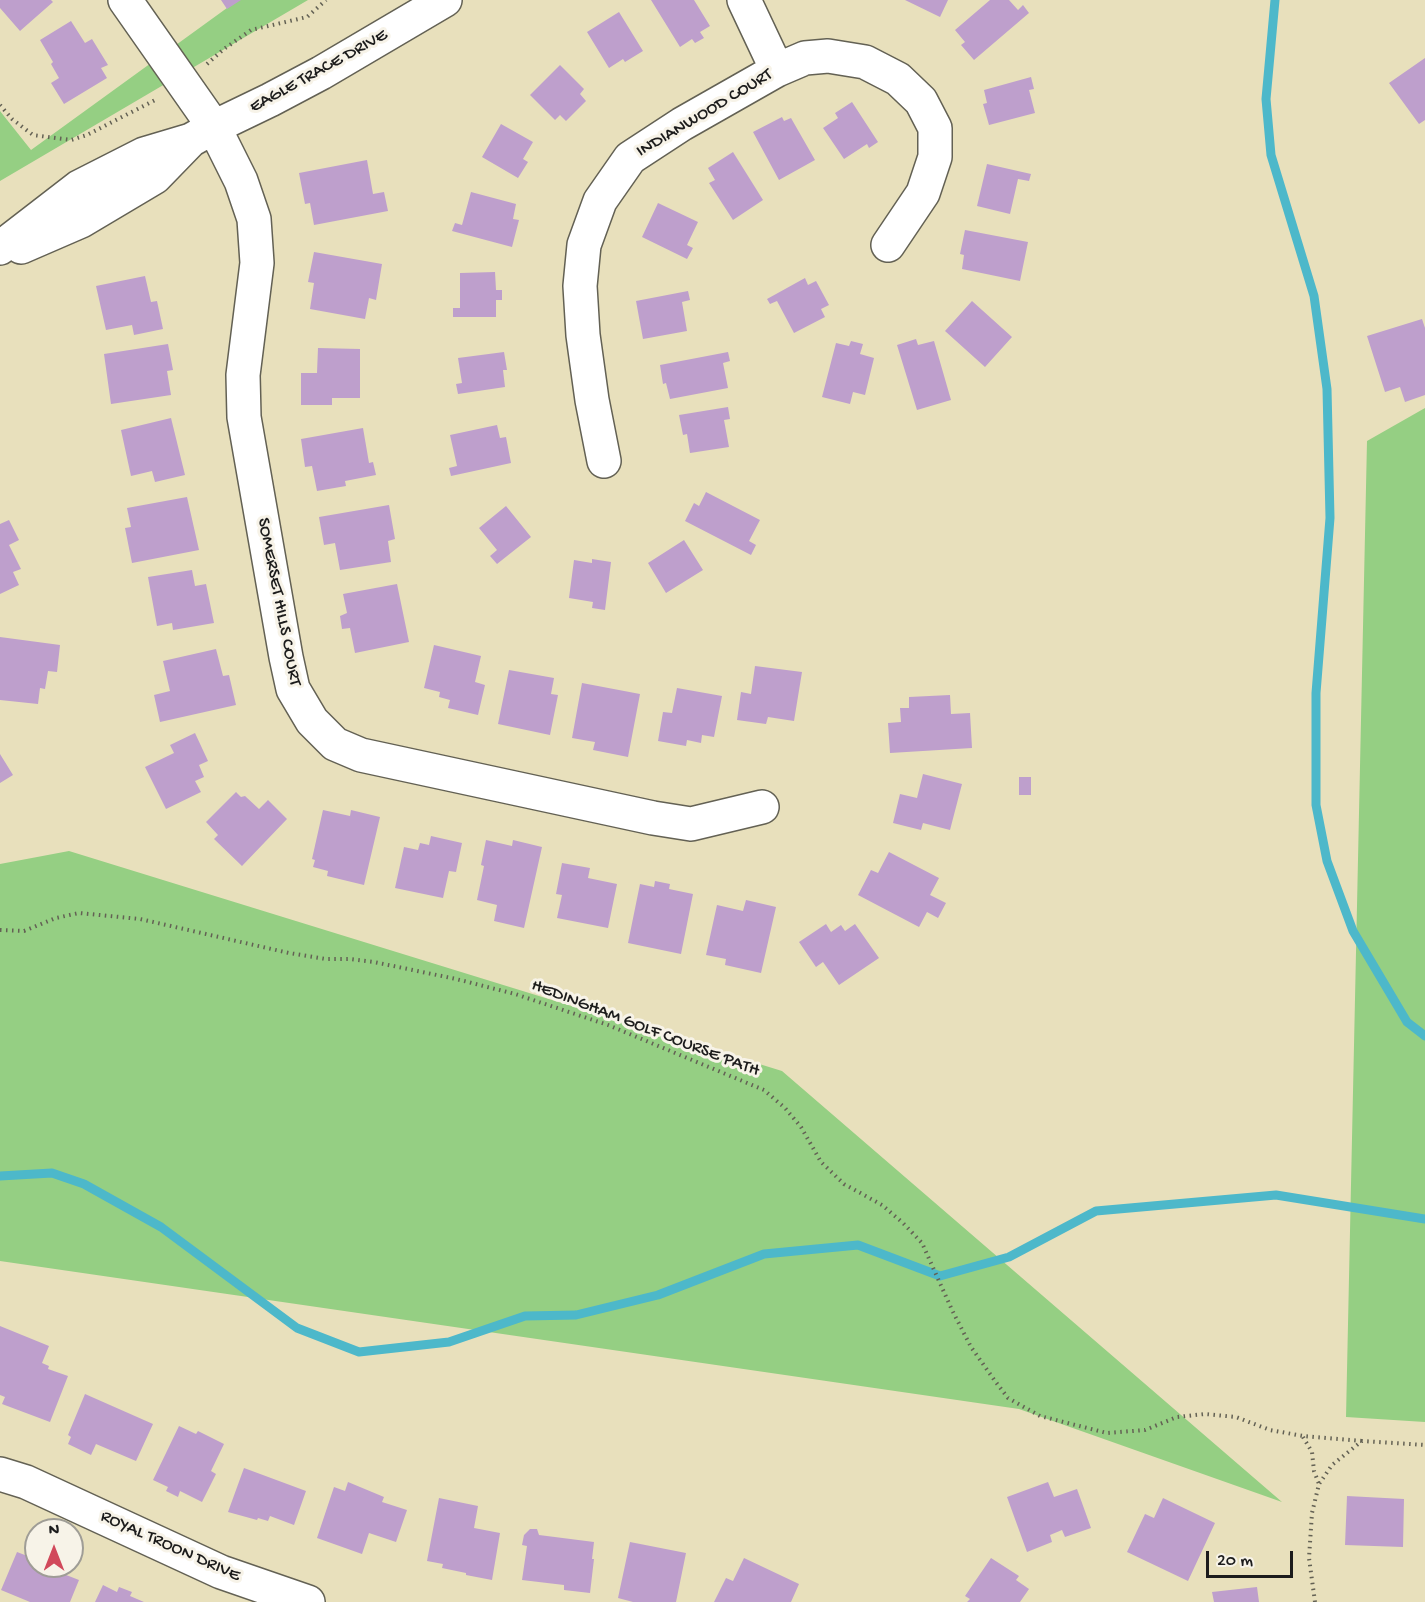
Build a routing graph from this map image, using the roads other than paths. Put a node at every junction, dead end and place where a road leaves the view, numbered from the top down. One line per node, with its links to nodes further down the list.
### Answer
1 (125, 0): 5 (street, SOMERSET HILLS COURT)
2 (445, 0): 5 (street, EAGLE TRACE DRIVE)
3 (744, 0): 4 (street)
4 (777, 70): 6 (street, INDIANWOOD COURT); 9 (street, INDIANWOOD COURT)
5 (202, 134): 7 (street, EAGLE TRACE DRIVE); 8 (street, EAGLE TRACE DRIVE); 10 (street, SOMERSET HILLS COURT)
6 (888, 245)
7 (0, 248)
8 (0, 256)
9 (604, 461)
10 (762, 807)
11 (0, 1473): 12 (street, ROYAL TROON DRIVE)
12 (304, 1602)

